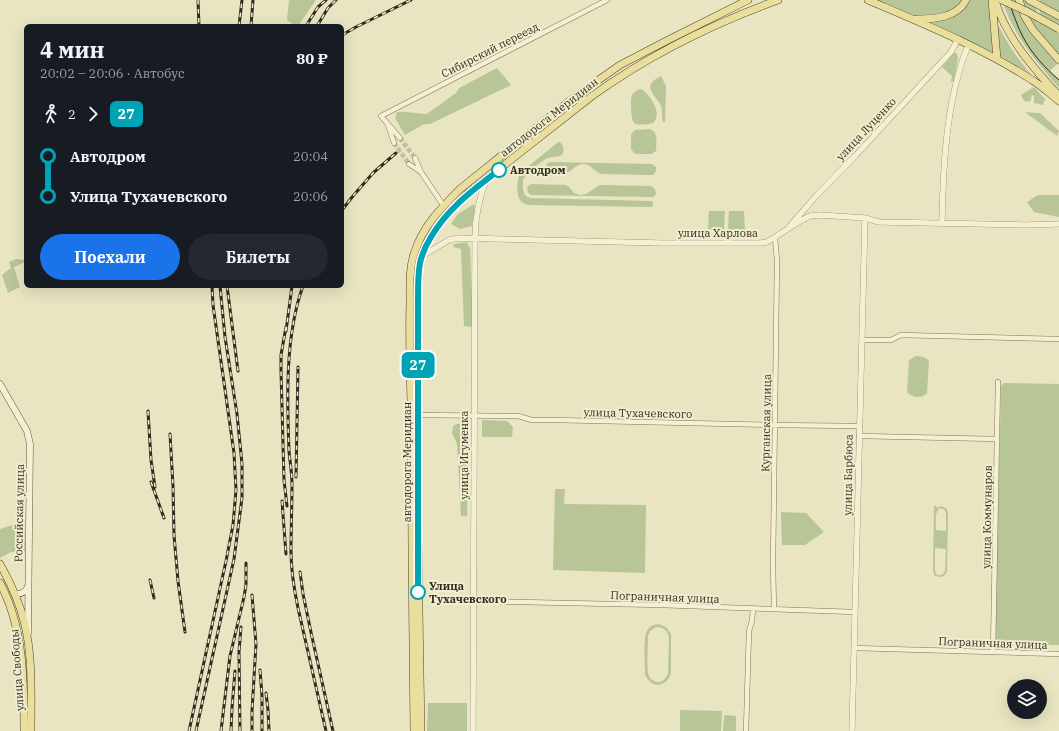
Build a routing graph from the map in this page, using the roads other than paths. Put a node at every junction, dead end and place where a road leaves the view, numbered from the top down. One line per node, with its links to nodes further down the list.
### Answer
1 (607, 0): 20 (street, Сибирский переезд)
2 (778, 0): 26 (main road, автодорога Меридиан)
3 (868, 0): 12 (main road)
4 (966, 0): 12 (main road)
5 (992, 0): 16 (main road)
6 (995, 0): 18 (main road)
7 (1002, 0): 13 (main road, bridge)
8 (1019, 0): 17 (main road)
9 (1029, 0): 11 (main road)
10 (747, 1): 27 (main road, автодорога Меридиан)
11 (1059, 16)
12 (912, 19): 14 (main road)
13 (1059, 29)
14 (958, 39): 15 (main road); 28 (street, улица Луценко)
15 (969, 45): 16 (main road); 31 (street)
16 (997, 59): 19 (main road)
17 (1059, 60)
18 (1059, 96)
19 (1059, 101)
20 (387, 124): 21 (street); 22 (street)
21 (400, 138)
22 (394, 143)
23 (415, 158): 25 (street)
24 (409, 164): 25 (street)
25 (421, 172): 27 (street)
26 (486, 180): 35 (street, улица Игуменка); 36 (main road, автодорога Меридиан)
27 (443, 205): 61 (main road, автодорога Меридиан)
28 (808, 205): 29 (street); 33 (street, улица Луценко)
29 (810, 216): 30 (street, улица Харлова); 33 (street, улица Харлова)
30 (865, 218): 31 (street, улица Харлова); 38 (street, улица Барбюса)
31 (942, 222): 32 (street, улица Харлова)
32 (1059, 224)
33 (786, 231): 34 (street, улица Харлова)
34 (774, 237): 35 (street, улица Харлова); 43 (street, Курганская улица)
35 (475, 238): 36 (street, улица Харлова); 42 (street, улица Игуменка)
36 (422, 256): 41 (main road, автодорога Меридиан)
37 (1059, 339): 38 (street)
38 (862, 340): 44 (street, улица Барбюса)
39 (998, 382): 46 (street, улица Коммунаров)
40 (0, 384): 49 (main road, Российская улица)
41 (417, 415): 42 (street, улица Тухачевского); 62 (main road, автодорога Меридиан)
42 (474, 416): 43 (street, улица Тухачевского); 51 (street, улица Игуменка)
43 (774, 425): 44 (street, улица Тухачевского); 53 (street, Курганская улица)
44 (860, 426): 45 (street, улица Барбюса)
45 (859, 436): 46 (street); 54 (street, улица Барбюса)
46 (997, 439): 57 (street, улица Коммунаров)
47 (0, 564): 50 (main road, улица Свободы)
48 (0, 582): 59 (main road, улица Свободы)
49 (29, 585): 50 (main road); 56 (main road, Российская улица)
50 (15, 594): 56 (main road, улица Свободы)
51 (474, 601): 52 (street, Пограничная улица); 63 (street, улица Игуменка)
52 (753, 608): 53 (street, Пограничная улица); 64 (street)
53 (774, 609): 54 (street, Пограничная улица)
54 (855, 612): 55 (street, улица Барбюса)
55 (854, 648): 57 (street, Пограничная улица); 65 (street, улица Барбюса)
56 (28, 649): 60 (main road, улица Свободы)
57 (994, 652): 58 (street, Пограничная улица)
58 (1059, 654)
59 (24, 731)
60 (31, 731)
61 (414, 731)
62 (421, 731)
63 (473, 731)
64 (746, 731)
65 (852, 731)

